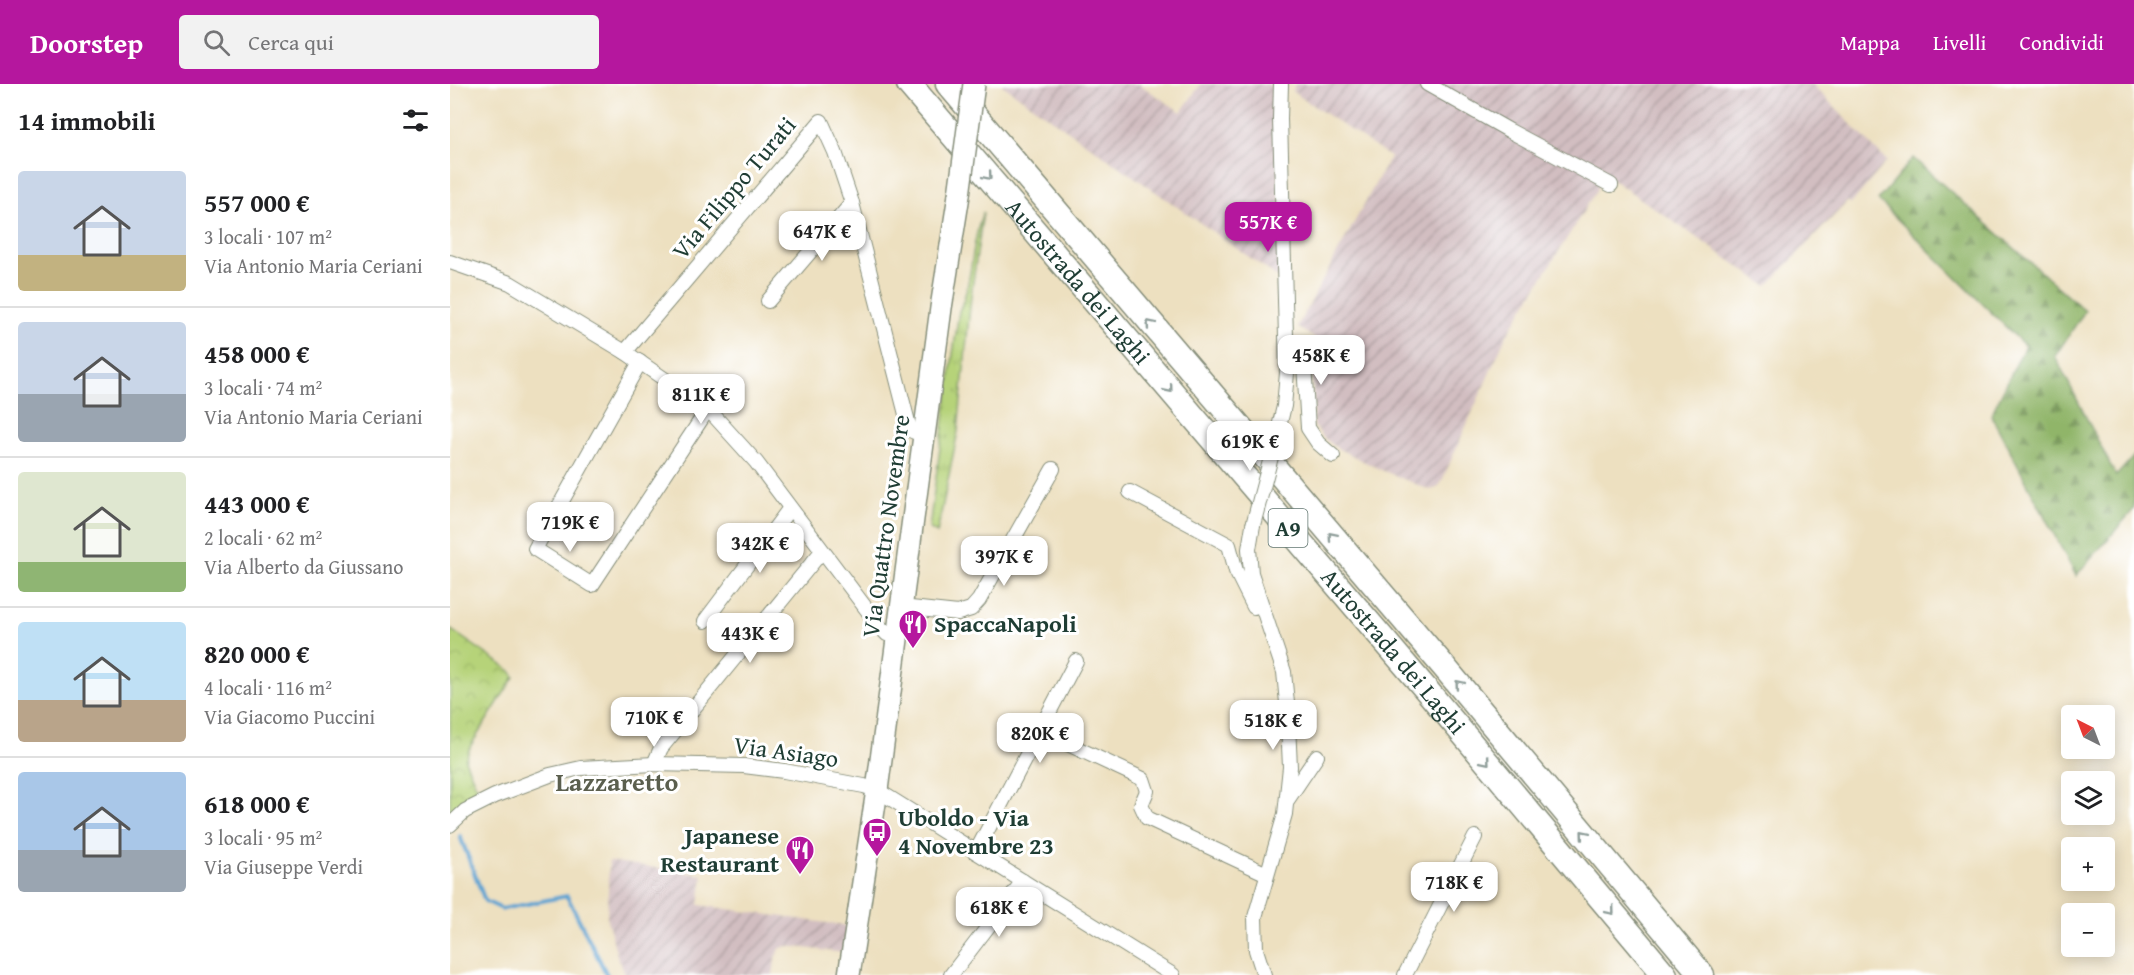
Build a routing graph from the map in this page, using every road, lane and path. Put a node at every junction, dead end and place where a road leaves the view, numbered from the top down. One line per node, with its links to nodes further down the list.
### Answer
1 (909, 84): 40 (highway, Autostrada dei Laghi / A9, one-way to 40)
2 (948, 84): 41 (highway, Autostrada dei Laghi / A9, one-way to 2)
3 (974, 84): 14 (main road, Via Quattro Novembre, bridge)
4 (1427, 84): 6 (street)
5 (1278, 87): 10 (street)
6 (1611, 185)
7 (852, 203): 9 (street); 11 (street, Via Filippo Turati); 14 (street, Via Filippo Turati)
8 (450, 262): 11 (street)
9 (768, 301)
10 (1287, 341): 15 (street); 22 (street, bridge)
11 (626, 352): 12 (street)
12 (640, 362): 13 (street); 13 (street)
13 (708, 409): 18 (street)
14 (924, 436): 20 (main road, Via Quattro Novembre)
15 (1333, 456)
16 (1053, 469): 20 (street)
17 (1130, 492): 22 (street)
18 (790, 508): 19 (street); 21 (street)
19 (822, 551): 23 (street); 27 (street)
20 (901, 607): 23 (main road, Via Quattro Novembre)
21 (705, 621)
22 (1267, 622): 29 (street)
23 (896, 637): 28 (main road, Via Quattro Novembre)
24 (1076, 661): 25 (street)
25 (1040, 730): 32 (street); 33 (street)
26 (1317, 756): 29 (street)
27 (654, 764): 28 (street, Via Asiago); 30 (street, Via Asiago)
28 (877, 790): 32 (street); 35 (main road, Via Quattro Novembre)
29 (1288, 799): 33 (street)
30 (450, 825)
31 (1475, 837): 39 (street)
32 (976, 852): 34 (street)
33 (1267, 874): 38 (street)
34 (1023, 881): 36 (street); 37 (street)
35 (849, 975)
36 (951, 975)
37 (1173, 975)
38 (1263, 975)
39 (1405, 975)
40 (1665, 975)
41 (1702, 975)

